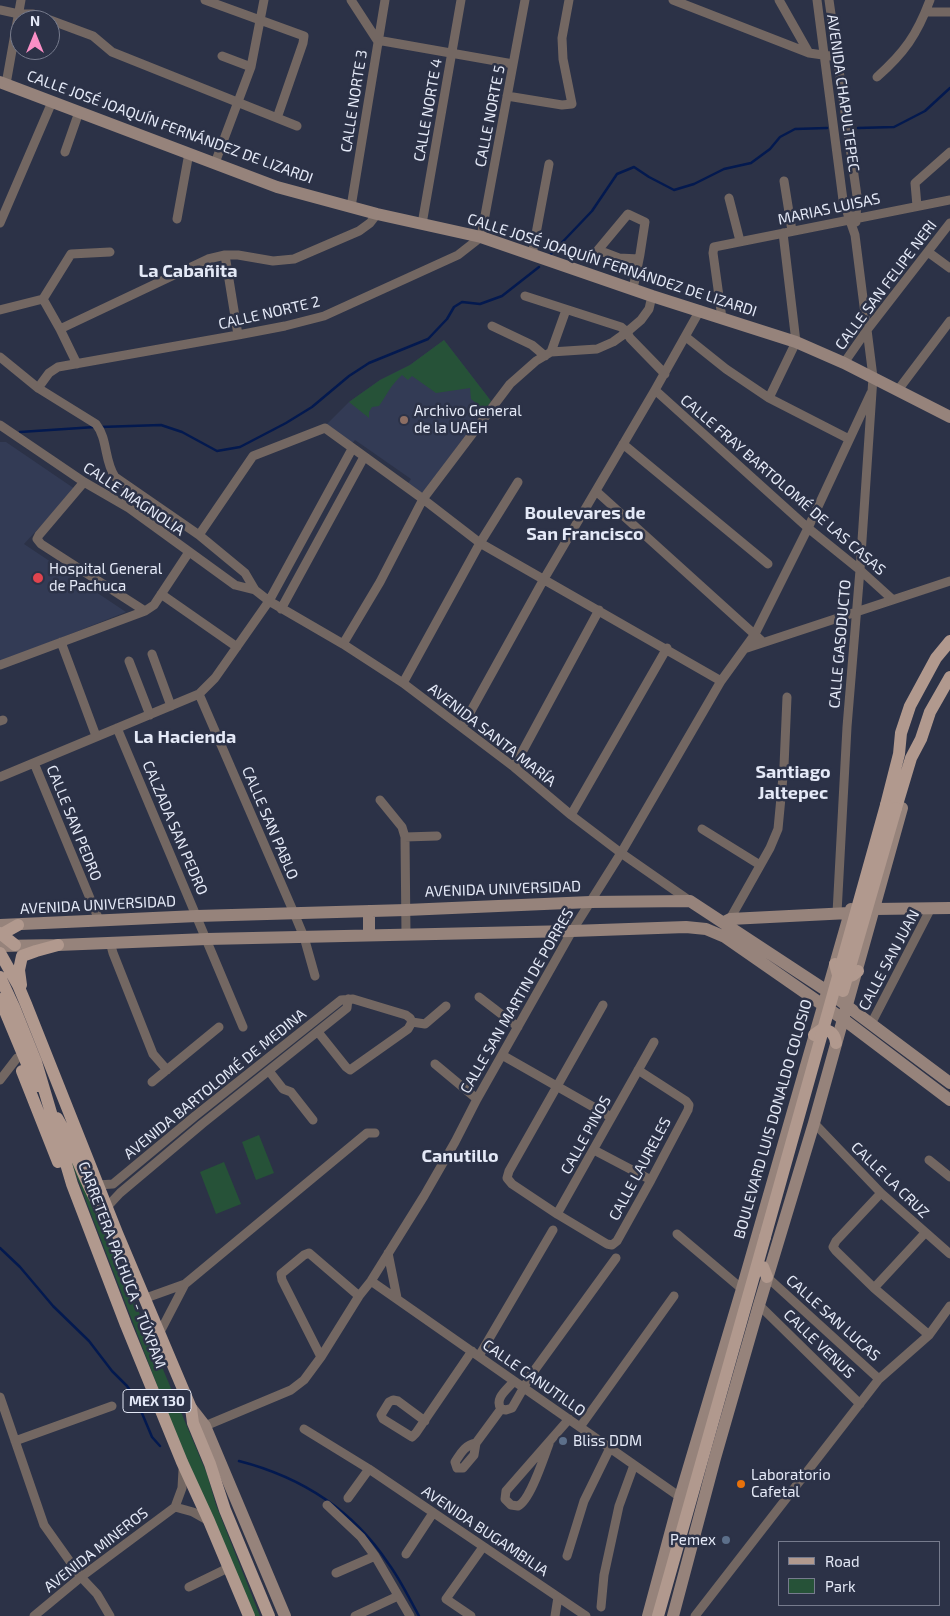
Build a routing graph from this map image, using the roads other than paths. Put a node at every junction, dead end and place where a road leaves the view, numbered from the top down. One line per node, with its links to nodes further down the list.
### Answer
1 (205, 0): 17 (street)
2 (264, 0): 17 (street)
3 (351, 0): 19 (street)
4 (385, 0): 19 (street, CALLE NORTE 3)
5 (461, 0): 21 (street, CALLE NORTE 4)
6 (525, 0): 26 (street, CALLE NORTE 5)
7 (569, 0): 30 (street)
8 (672, 0): 14 (street)
9 (690, 0): 14 (street)
10 (780, 0): 22 (street)
11 (817, 0): 23 (street, AVENIDA CHAPULTEPEC)
12 (829, 0): 25 (street, AVENIDA CHAPULTEPEC)
13 (930, 0): 15 (street)
14 (695, 10): 22 (street)
15 (926, 12): 16 (street); 28 (street)
16 (950, 12)
17 (259, 21): 27 (street); 34 (street)
18 (60, 24): 32 (street)
19 (377, 40): 21 (street); 45 (street, CALLE NORTE 3)
20 (10, 53): 29 (street)
21 (452, 53): 26 (street); 51 (street, CALLE NORTE 4)
22 (809, 53): 23 (street)
23 (824, 55): 25 (street); 47 (street, AVENIDA CHAPULTEPEC)
24 (222, 56): 27 (street)
25 (837, 56): 47 (street, AVENIDA CHAPULTEPEC)
26 (513, 64): 30 (street, CALLE NORTE 5)
27 (251, 67): 32 (street)
28 (877, 77)
29 (3, 83): 31 (street, CALLE JOSÉ JOAQUÍN FERNÁNDEZ DE LIZARDI)
30 (507, 96): 53 (street, CALLE NORTE 5)
31 (52, 102): 33 (street, CALLE JOSÉ JOAQUÍN FERNÁNDEZ DE LIZARDI); 50 (street)
32 (239, 103): 34 (street); 39 (street)
33 (79, 112): 36 (street); 38 (street, CALLE JOSÉ JOAQUÍN FERNÁNDEZ DE LIZARDI)
34 (276, 118): 35 (street)
35 (297, 126)
36 (65, 152)
37 (950, 152): 44 (street)
38 (189, 153): 39 (street, CALLE JOSÉ JOAQUÍN FERNÁNDEZ DE LIZARDI); 48 (street)
39 (215, 163): 45 (street, CALLE JOSÉ JOAQUÍN FERNÁNDEZ DE LIZARDI)
40 (549, 164): 58 (street)
41 (784, 181): 52 (street)
42 (729, 198): 54 (street)
43 (950, 200): 44 (street, MARIAS LUISAS)
44 (918, 206): 47 (street, MARIAS LUISAS)
45 (351, 207): 46 (street, CALLE JOSÉ JOAQUÍN FERNÁNDEZ DE LIZARDI)
46 (377, 214): 51 (street, CALLE JOSÉ JOAQUÍN FERNÁNDEZ DE LIZARDI); 57 (street)
47 (853, 218): 52 (street, MARIAS LUISAS); 72 (street, CALLE GASODUCTO)
48 (177, 219)
49 (950, 222): 56 (street, CALLE SAN FELIPE NERI)
50 (0, 223)
51 (422, 224): 53 (street, CALLE JOSÉ JOAQUÍN FERNÁNDEZ DE LIZARDI)
52 (788, 232): 54 (street, MARIAS LUISAS); 76 (street)
53 (481, 238): 58 (street, CALLE JOSÉ JOAQUÍN FERNÁNDEZ DE LIZARDI); 74 (street, CALLE NORTE 2)
54 (740, 241): 68 (street, MARIAS LUISAS)
55 (110, 252): 64 (street)
56 (928, 252): 60 (street); 72 (street, CALLE SAN FELIPE NERI)
57 (224, 255): 71 (street); 74 (street)
58 (532, 255): 61 (street, CALLE JOSÉ JOAQUÍN FERNÁNDEZ DE LIZARDI)
59 (639, 259): 59 (street); 61 (street)
60 (950, 268)
61 (633, 289): 63 (street, CALLE JOSÉ JOAQUÍN FERNÁNDEZ DE LIZARDI)
62 (525, 296): 66 (street)
63 (652, 296): 67 (street, CALLE JOSÉ JOAQUÍN FERNÁNDEZ DE LIZARDI); 73 (street)
64 (43, 299): 65 (street); 71 (street)
65 (0, 310)
66 (566, 310): 73 (street); 77 (street)
67 (700, 310): 68 (street, CALLE JOSÉ JOAQUÍN FERNÁNDEZ DE LIZARDI); 75 (street)
68 (722, 318): 76 (street, CALLE JOSÉ JOAQUÍN FERNÁNDEZ DE LIZARDI)
69 (950, 321): 85 (street)
70 (492, 326): 77 (street)
71 (60, 329): 80 (street)
72 (867, 330): 79 (street, CALLE SAN FELIPE NERI); 82 (street, CALLE GASODUCTO)
73 (627, 332): 77 (street); 81 (street)
74 (238, 335): 80 (street, CALLE NORTE 2)
75 (686, 336): 81 (street); 87 (street)
76 (796, 342): 79 (street, CALLE JOSÉ JOAQUÍN FERNÁNDEZ DE LIZARDI); 87 (street)
77 (548, 354): 98 (street)
78 (0, 358): 83 (street)
79 (844, 363): 82 (street, CALLE JOSÉ JOAQUÍN FERNÁNDEZ DE LIZARDI)
80 (77, 364): 83 (street, CALLE NORTE 2)
81 (665, 374): 84 (street)
82 (873, 377): 85 (street, CALLE JOSÉ JOAQUÍN FERNÁNDEZ DE LIZARDI); 86 (street, CALLE GASODUCTO)
83 (38, 388): 100 (street)
84 (655, 390): 92 (street); 99 (street, CALLE FRAY BARTOLOMÉ DE LAS CASAS)
85 (898, 390): 88 (street, CALLE JOSÉ JOAQUÍN FERNÁNDEZ DE LIZARDI)
86 (871, 392): 91 (street, CALLE SAN MARTIN DE PORRES); 104 (street, CALLE GASODUCTO)
87 (770, 398): 91 (street)
88 (950, 418)
89 (0, 425): 90 (street, CALLE MAGNOLIA)
90 (4, 431): 95 (street, CALLE MAGNOLIA)
91 (849, 439): 99 (street, CALLE SAN MARTIN DE PORRES)
92 (622, 444): 97 (street); 103 (street)
93 (352, 449): 94 (street); 100 (street); 110 (street)
94 (364, 457): 98 (street); 111 (street)
95 (84, 482): 102 (street, CALLE MAGNOLIA); 113 (street)
96 (518, 482): 101 (street)
97 (596, 491): 105 (street); 115 (street)
98 (423, 499): 101 (street); 119 (street)
99 (808, 528): 104 (street, CALLE FRAY BARTOLOMÉ DE LAS CASAS); 115 (street, CALLE SAN MARTIN DE PORRES)
100 (199, 535): 107 (street)
101 (480, 543): 105 (street); 128 (street)
102 (189, 552): 107 (street, CALLE MAGNOLIA); 108 (street)
103 (768, 564)
104 (860, 570): 109 (street, CALLE FRAY BARTOLOMÉ DE LAS CASAS); 114 (street, CALLE GASODUCTO)
105 (544, 579): 112 (street); 133 (street)
106 (950, 581): 109 (street)
107 (255, 590): 110 (street, AVENIDA SANTA MARÍA)
108 (161, 594): 113 (street); 120 (street)
109 (892, 599): 114 (street)
110 (269, 601): 111 (street, AVENIDA SANTA MARÍA); 120 (street)
111 (281, 609): 119 (street, AVENIDA SANTA MARÍA)
112 (599, 610): 121 (street); 139 (street)
113 (145, 611): 117 (street)
114 (856, 612): 118 (street); 157 (street, CALLE GASODUCTO)
115 (755, 634): 118 (street); 122 (street, CALLE SAN MARTIN DE PORRES)
116 (950, 641): 135 (main road, BOULEVARD LUIS DONALDO COLOSIO)
117 (61, 642): 125 (street); 136 (street)
118 (763, 642): 122 (street)
119 (343, 644): 128 (street, AVENIDA SANTA MARÍA)
120 (237, 647): 129 (street)
121 (666, 648): 127 (street); 143 (street)
122 (747, 648): 127 (street, CALLE SAN MARTIN DE PORRES)
123 (152, 654): 131 (street)
124 (129, 661): 132 (street)
125 (0, 665)
126 (950, 677): 137 (main road, BOULEVARD LUIS DONALDO COLOSIO)
127 (722, 681): 147 (street, CALLE SAN MARTIN DE PORRES)
128 (403, 683): 133 (street, AVENIDA SANTA MARÍA)
129 (199, 694): 131 (street); 156 (street, CALLE SAN PABLO)
130 (787, 697): 148 (street)
131 (171, 706): 132 (street)
132 (150, 715): 134 (street)
133 (462, 727): 139 (street, AVENIDA SANTA MARÍA)
134 (117, 728): 136 (street); 158 (street, CALZADA SAN PEDRO)
135 (901, 733): 142 (main road); 157 (street, BOULEVARD LUIS DONALDO COLOSIO)
136 (96, 736): 138 (street)
137 (921, 740): 142 (main road); 153 (street, BOULEVARD LUIS DONALDO COLOSIO)
138 (34, 763): 140 (street); 159 (street, CALLE SAN PEDRO)
139 (514, 766): 143 (street, AVENIDA SANTA MARÍA)
140 (0, 777)
141 (380, 800): 146 (street)
142 (891, 806): 231 (main road, bridge)
143 (571, 815): 147 (street, AVENIDA SANTA MARÍA)
144 (702, 829): 148 (street)
145 (437, 836): 146 (street)
146 (405, 837): 154 (street)
147 (621, 853): 149 (street, AVENIDA SANTA MARÍA); 150 (street, CALLE SAN MARTIN DE PORRES)
148 (760, 866): 160 (street)
149 (690, 901): 150 (street, AVENIDA UNIVERSIDAD); 160 (street)
150 (590, 902): 154 (street, AVENIDA UNIVERSIDAD); 162 (street, CALLE SAN MARTIN DE PORRES)
151 (932, 908): 152 (street); 153 (street); 188 (street, CALLE SAN JUAN)
152 (950, 908)
153 (875, 909): 173 (street, BOULEVARD LUIS DONALDO COLOSIO)
154 (406, 910): 155 (street, AVENIDA UNIVERSIDAD); 165 (street)
155 (369, 911): 156 (street, AVENIDA UNIVERSIDAD); 164 (street)
156 (294, 913): 158 (street, AVENIDA UNIVERSIDAD); 166 (street, CALLE SAN PABLO)
157 (843, 913): 160 (street); 172 (street, BOULEVARD LUIS DONALDO COLOSIO)
158 (197, 916): 159 (street, AVENIDA UNIVERSIDAD); 167 (street, CALZADA SAN PEDRO)
159 (99, 920): 161 (street, AVENIDA UNIVERSIDAD)
160 (727, 920): 176 (street)
161 (18, 925): 163 (main road); 170 (street)
162 (572, 931): 165 (street); 184 (street); 191 (street, CALLE SAN MARTIN DE PORRES)
163 (0, 932): 170 (main road)
164 (369, 935): 165 (street); 166 (street)
165 (406, 935)
166 (304, 937): 167 (street); 174 (street, CALLE SAN PABLO)
167 (207, 939): 168 (street); 190 (street, CALZADA SAN PEDRO)
168 (110, 942): 169 (street); 199 (street)
169 (58, 945): 170 (street); 177 (main road)
170 (17, 946)
171 (0, 953): 177 (main road, CARRETERA PACHUCA - TÚXPAM / MEX 130)
172 (835, 964): 173 (main road); 176 (street, BOULEVARD LUIS DONALDO COLOSIO)
173 (858, 971): 182 (street, BOULEVARD LUIS DONALDO COLOSIO)
174 (315, 976)
175 (0, 978): 208 (main road, CARRETERA PACHUCA - TÚXPAM / MEX 130)
176 (827, 991): 182 (street); 184 (street, BOULEVARD LUIS DONALDO COLOSIO)
177 (22, 993): 220 (main road, CARRETERA PACHUCA - TÚXPAM / MEX 130)
178 (479, 997): 191 (street)
179 (0, 999): 208 (main road)
180 (348, 999): 187 (street); 192 (street, AVENIDA BARTOLOMÉ DE MEDINA); 209 (street, AVENIDA BARTOLOMÉ DE MEDINA)
181 (603, 1005): 205 (street)
182 (847, 1005): 186 (street, BOULEVARD LUIS DONALDO COLOSIO); 188 (street)
183 (446, 1006): 187 (street)
184 (823, 1006): 186 (street); 193 (street, BOULEVARD LUIS DONALDO COLOSIO)
185 (0, 1016): 197 (main road)
186 (843, 1019): 195 (street, BOULEVARD LUIS DONALDO COLOSIO); 207 (street)
187 (412, 1022): 192 (street, AVENIDA BARTOLOMÉ DE MEDINA)
188 (871, 1024): 204 (street)
189 (219, 1027): 199 (street)
190 (242, 1027)
191 (518, 1027): 196 (street, CALLE SAN MARTIN DE PORRES)
192 (318, 1032): 201 (street, AVENIDA BARTOLOMÉ DE MEDINA)
193 (814, 1036): 195 (main road); 231 (street, BOULEVARD LUIS DONALDO COLOSIO)
194 (654, 1042): 200 (street, CALLE PINOS)
195 (836, 1043): 212 (street, BOULEVARD LUIS DONALDO COLOSIO)
196 (502, 1055): 205 (street); 206 (street, CALLE SAN MARTIN DE PORRES)
197 (17, 1058): 202 (street); 219 (main road)
198 (434, 1064): 206 (street)
199 (167, 1070): 203 (street)
200 (638, 1070): 210 (street, CALLE PINOS); 218 (street, CALLE LAURELES)
201 (269, 1071): 211 (street); 213 (street, AVENIDA BARTOLOMÉ DE MEDINA)
202 (0, 1080)
203 (152, 1082)
204 (950, 1083)
205 (558, 1085): 210 (street); 223 (street)
206 (477, 1099): 228 (street, CALLE SAN MARTIN DE PORRES)
207 (950, 1100)
208 (48, 1102): 219 (main road, CARRETERA PACHUCA - TÚXPAM / MEX 130); 225 (main road)
209 (195, 1116): 213 (street); 220 (street, AVENIDA BARTOLOMÉ DE MEDINA)
210 (612, 1117): 215 (street, CALLE PINOS)
211 (313, 1120)
212 (814, 1123): 221 (street, CALLE LA CRUZ); 231 (street, BOULEVARD LUIS DONALDO COLOSIO)
213 (202, 1124): 222 (street, AVENIDA BARTOLOMÉ DE MEDINA)
214 (375, 1133): 233 (street)
215 (594, 1150): 218 (street); 223 (street, CALLE PINOS)
216 (929, 1160): 217 (street)
217 (950, 1177)
218 (651, 1180): 223 (street, CALLE LAURELES)
219 (72, 1184): 265 (main road, CARRETERA PACHUCA - TÚXPAM / MEX 130)
220 (98, 1185): 222 (main road, CARRETERA PACHUCA - TÚXPAM / MEX 130)
221 (881, 1193): 226 (street, CALLE LA CRUZ); 234 (street)
222 (107, 1207): 225 (main road, CARRETERA PACHUCA - TÚXPAM / MEX 130)
223 (557, 1214)
224 (553, 1230): 246 (street)
225 (118, 1233): 239 (main road, CARRETERA PACHUCA - TÚXPAM / MEX 130)
226 (925, 1233): 229 (street, CALLE LA CRUZ); 234 (street)
227 (677, 1234): 235 (street)
228 (388, 1253): 232 (street, CALLE SAN MARTIN DE PORRES); 240 (street)
229 (950, 1254)
230 (616, 1258): 250 (street)
231 (759, 1270): 235 (street, BOULEVARD LUIS DONALDO COLOSIO); 241 (street, BOULEVARD LUIS DONALDO COLOSIO); 248 (street, CALLE SAN LUCAS); 298 (main road); 299 (main road)
232 (371, 1280): 237 (street, CALLE SAN MARTIN DE PORRES); 240 (street, CALLE CANUTILLO)
233 (185, 1284): 236 (street); 243 (street)
234 (874, 1288): 245 (street)
235 (742, 1289): 270 (street, BOULEVARD LUIS DONALDO COLOSIO)
236 (165, 1291): 239 (street); 243 (street)
237 (359, 1296): 247 (street, CALLE SAN MARTIN DE PORRES); 247 (street)
238 (674, 1296): 259 (street)
239 (146, 1298): 244 (main road, CARRETERA PACHUCA - TÚXPAM / MEX 130)
240 (397, 1298): 246 (street, CALLE CANUTILLO)
241 (759, 1305): 252 (street, CALLE VENUS); 300 (street, BOULEVARD LUIS DONALDO COLOSIO)
242 (950, 1306): 245 (street)
243 (173, 1308): 244 (street)
244 (160, 1332): 254 (main road, CARRETERA PACHUCA - TÚXPAM / MEX 130)
245 (929, 1335): 248 (street)
246 (476, 1354): 249 (street, CALLE CANUTILLO); 257 (street)
247 (321, 1357): 258 (street, CALLE SAN MARTIN DE PORRES)
248 (879, 1379): 252 (street)
249 (514, 1381): 250 (street, CALLE CANUTILLO); 255 (street)
250 (523, 1388): 255 (street); 256 (street, CALLE CANUTILLO)
251 (0, 1398): 261 (street)
252 (860, 1404): 301 (street)
253 (112, 1406): 261 (street)
254 (191, 1408): 258 (street, CARRETERA PACHUCA - TÚXPAM / MEX 130); 290 (main road, CARRETERA PACHUCA - TÚXPAM / MEX 130)
255 (500, 1409): 262 (street)
256 (569, 1419): 259 (street, CALLE CANUTILLO); 263 (street)
257 (425, 1420): 257 (street)
258 (205, 1426): 291 (street, CARRETERA PACHUCA - TÚXPAM / MEX 130)
259 (580, 1427): 264 (street, CALLE CANUTILLO)
260 (304, 1429): 267 (street, AVENIDA BUGAMBILIA)
261 (15, 1441): 282 (street)
262 (476, 1443)
263 (549, 1444): 268 (street); 269 (street)
264 (610, 1448): 266 (street, CALLE CANUTILLO); 279 (street)
265 (182, 1462): 273 (street); 275 (main road, CARRETERA PACHUCA - TÚXPAM / MEX 130)
266 (634, 1465): 270 (street, CALLE CANUTILLO); 286 (street)
267 (368, 1469): 271 (street); 274 (street, AVENIDA BUGAMBILIA)
268 (515, 1480): 269 (street); 269 (street)
269 (530, 1490)
270 (680, 1497): 297 (street, BOULEVARD LUIS DONALDO COLOSIO)
271 (348, 1498)
272 (327, 1505): 278 (street)
273 (175, 1507): 275 (street); 282 (street, AVENIDA MINEROS)
274 (433, 1513): 276 (street, AVENIDA BUGAMBILIA); 277 (street)
275 (209, 1521): 280 (main road, CARRETERA PACHUCA - TÚXPAM / MEX 130)
276 (483, 1547): 285 (street, AVENIDA BUGAMBILIA); 294 (street)
277 (406, 1554)
278 (375, 1556): 281 (street); 284 (street)
279 (566, 1556)
280 (228, 1568): 283 (street); 288 (main road, CARRETERA PACHUCA - TÚXPAM / MEX 130)
281 (336, 1573)
282 (81, 1578): 287 (street, AVENIDA MINEROS); 289 (street)
283 (189, 1587)
284 (398, 1596): 292 (street); 293 (street)
285 (558, 1597): 295 (street); 296 (street, AVENIDA BUGAMBILIA)
286 (600, 1607)
287 (39, 1614)
288 (249, 1614)
289 (110, 1616)
290 (269, 1616)
291 (285, 1616)
292 (355, 1616)
293 (410, 1616)
294 (471, 1616)
295 (555, 1616)
296 (586, 1616)
297 (648, 1616)
298 (658, 1616)
299 (664, 1616)
300 (673, 1616)
301 (695, 1616)

